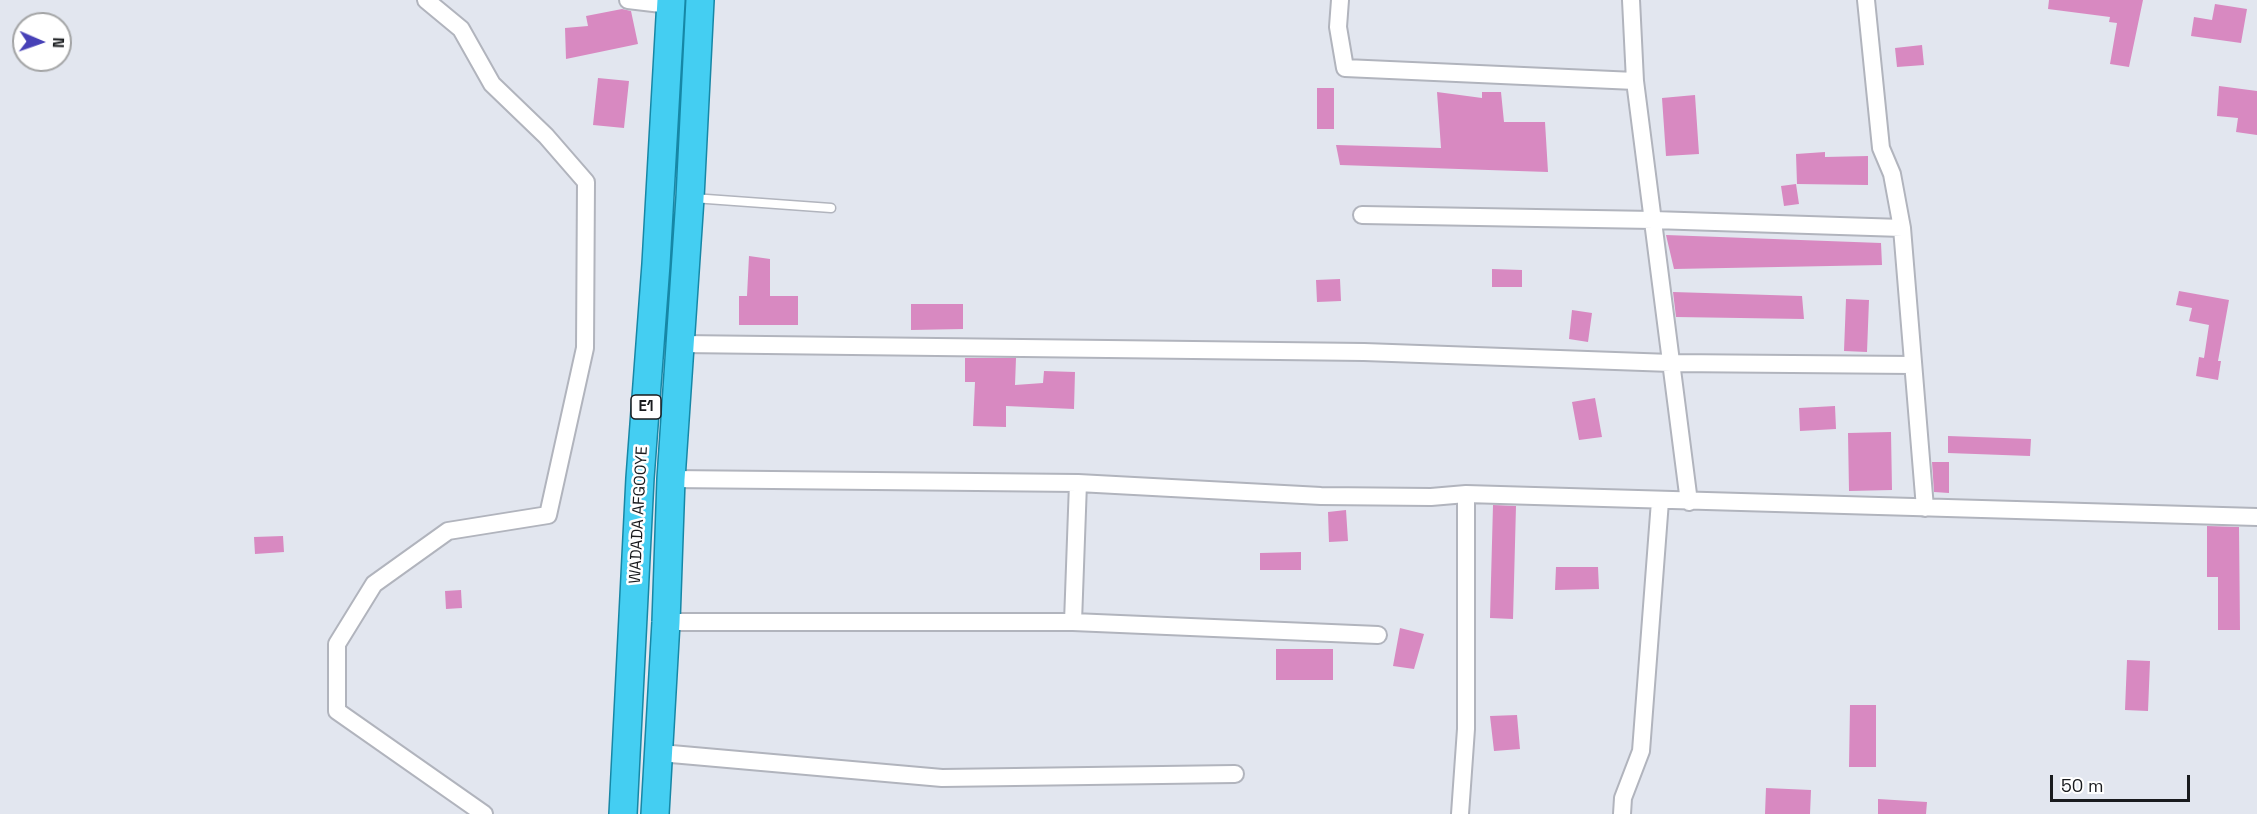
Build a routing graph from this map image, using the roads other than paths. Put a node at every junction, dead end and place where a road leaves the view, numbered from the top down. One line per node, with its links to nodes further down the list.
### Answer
1 (426, 0): 29 (street)
2 (628, 0): 7 (street)
3 (700, 0): 9 (highway, WADADA AFGOOYE / E1)
4 (1340, 0): 8 (street)
5 (1631, 0): 8 (street)
6 (1866, 0): 13 (street)
7 (671, 3): 30 (highway, WADADA AFGOOYE / E1)
8 (1635, 81): 12 (street)
9 (690, 198): 10 (lane); 14 (highway, WADADA AFGOOYE / E1)
10 (831, 208)
11 (1362, 215): 12 (street)
12 (1653, 220): 13 (street); 15 (street)
13 (1902, 228): 16 (street)
14 (681, 344): 15 (street); 17 (highway, WADADA AFGOOYE / E1)
15 (1671, 363): 16 (street); 21 (street)
16 (1913, 365): 22 (street)
17 (671, 479): 18 (street); 24 (highway, WADADA AFGOOYE / E1)
18 (1078, 483): 19 (street); 25 (street)
19 (1466, 494): 20 (street); 32 (street)
20 (1660, 501): 21 (street); 33 (street)
21 (1689, 502): 22 (street)
22 (1925, 508): 23 (street)
23 (2257, 517)
24 (666, 622): 25 (street); 27 (highway, WADADA AFGOOYE / E1)
25 (1073, 622): 26 (street)
26 (1378, 635)
27 (660, 753): 28 (street); 31 (highway, WADADA AFGOOYE / E1)
28 (1236, 774)
29 (484, 814)
30 (623, 814)
31 (656, 814)
32 (1460, 814)
33 (1622, 814)

